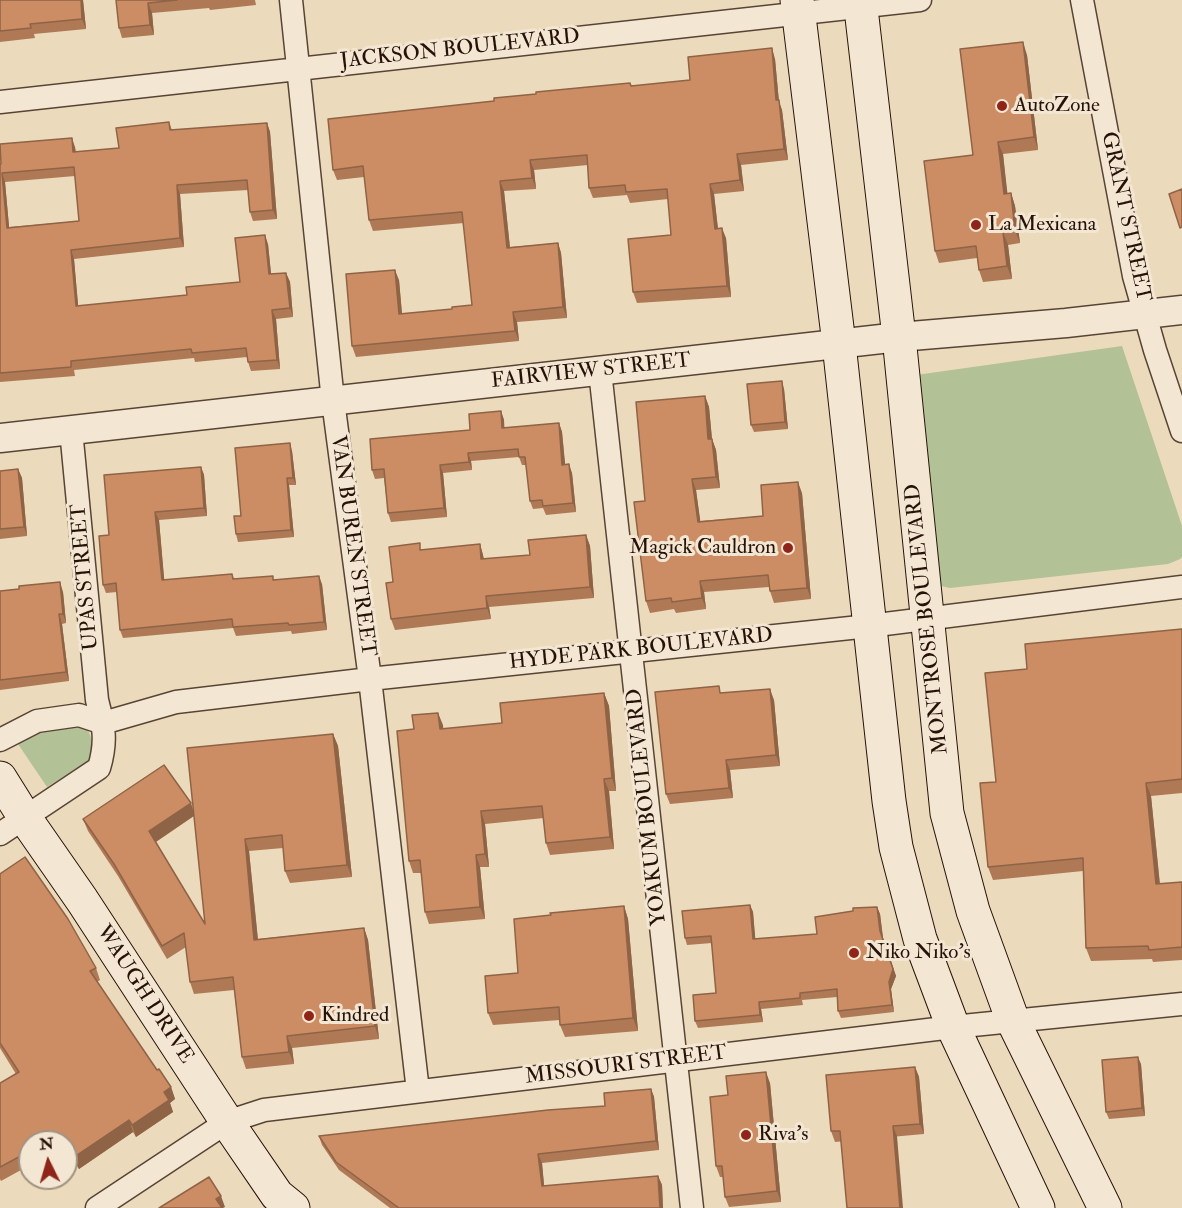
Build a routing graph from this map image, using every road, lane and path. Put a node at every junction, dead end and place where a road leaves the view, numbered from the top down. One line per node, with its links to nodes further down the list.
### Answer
1 (291, 0): 6 (street, VAN BUREN STREET)
2 (920, 0): 4 (street, JACKSON BOULEVARD)
3 (1082, 0): 9 (street, GRANT STREET)
4 (861, 3): 5 (street, JACKSON BOULEVARD); 10 (main road, MONTROSE BOULEVARD)
5 (798, 7): 6 (street, JACKSON BOULEVARD); 11 (main road)
6 (299, 67): 7 (street, JACKSON BOULEVARD); 13 (street, VAN BUREN STREET)
7 (0, 102)
8 (1182, 310): 9 (street, FAIRVIEW STREET)
9 (1144, 314): 10 (street, FAIRVIEW STREET); 15 (street, GRANT STREET)
10 (899, 337): 11 (street, FAIRVIEW STREET); 18 (main road, MONTROSE BOULEVARD)
11 (839, 344): 12 (street, FAIRVIEW STREET); 19 (main road)
12 (600, 371): 13 (street, FAIRVIEW STREET); 20 (street, YOAKUM BOULEVARD)
13 (333, 400): 14 (street, FAIRVIEW STREET); 21 (street, VAN BUREN STREET)
14 (71, 430): 16 (street, FAIRVIEW STREET); 22 (street, UPAS STREET)
15 (1182, 431)
16 (0, 438)
17 (1182, 587): 18 (street, HYDE PARK BOULEVARD)
18 (927, 619): 19 (street, HYDE PARK BOULEVARD); 27 (main road, MONTROSE BOULEVARD)
19 (869, 626): 20 (street, HYDE PARK BOULEVARD); 28 (main road)
20 (630, 652): 21 (street, HYDE PARK BOULEVARD); 29 (street, YOAKUM BOULEVARD)
21 (370, 679): 22 (street, HYDE PARK BOULEVARD); 30 (street, VAN BUREN STREET)
22 (103, 723): 23 (street); 25 (street)
23 (0, 740)
24 (0, 778): 25 (main road, WAUGH DRIVE)
25 (12, 826): 31 (main road, WAUGH DRIVE)
26 (1182, 1004): 27 (street, MISSOURI STREET)
27 (1013, 1021): 28 (street, MISSOURI STREET); 36 (main road, MONTROSE BOULEVARD)
28 (953, 1027): 29 (street, MISSOURI STREET); 35 (main road)
29 (676, 1060): 30 (street, MISSOURI STREET); 34 (street, YOAKUM BOULEVARD)
30 (418, 1091): 31 (street, MISSOURI STREET)
31 (227, 1122): 32 (main road, WAUGH DRIVE); 33 (street, MISSOURI STREET)
32 (285, 1204)
33 (97, 1208)
34 (692, 1208)
35 (1038, 1208)
36 (1105, 1208)

